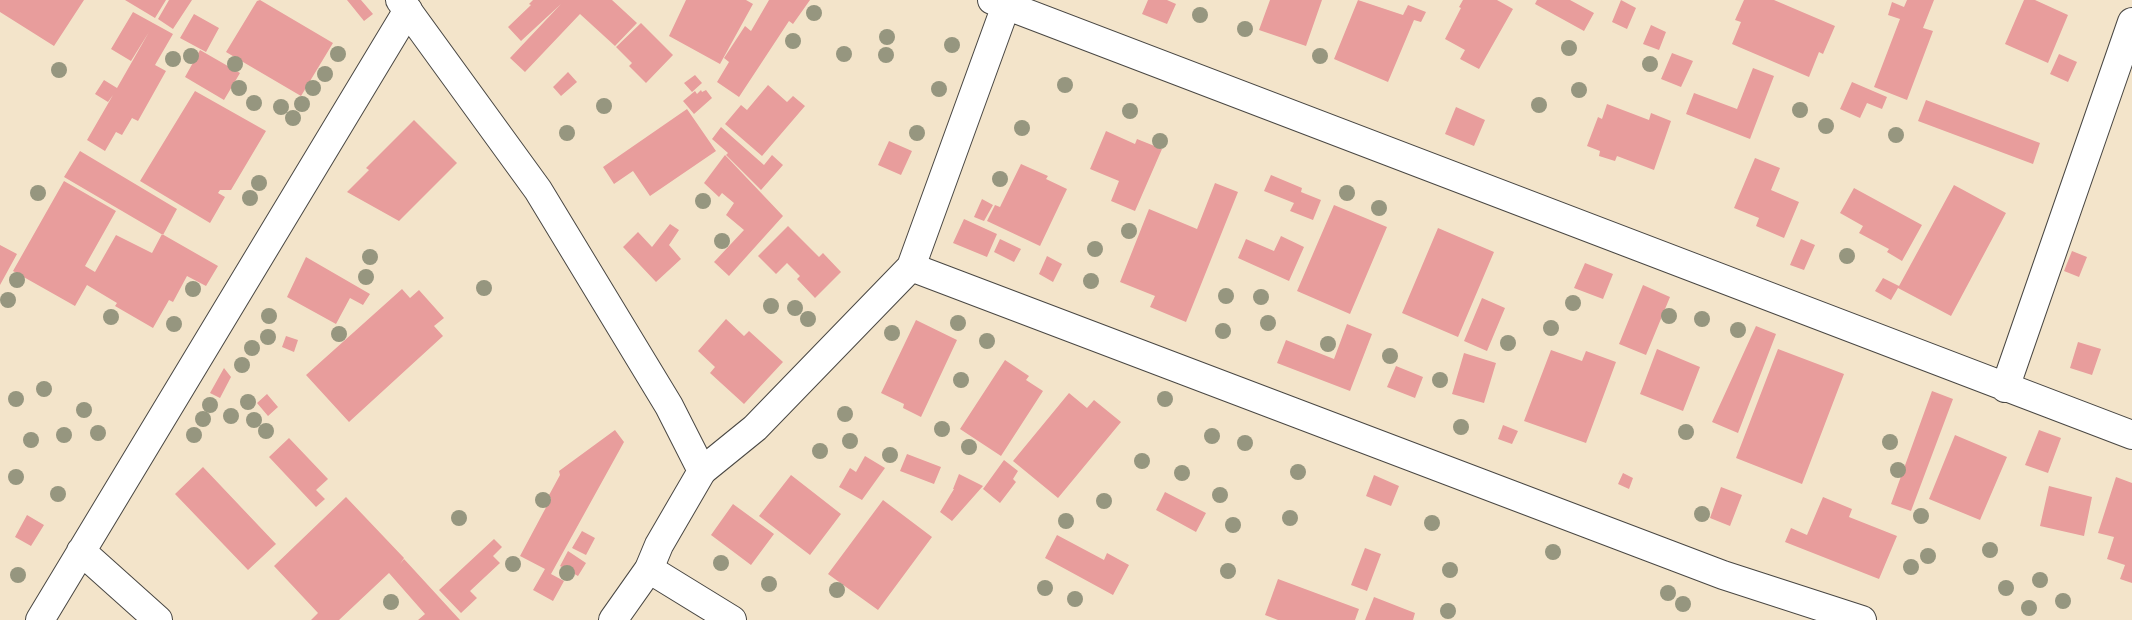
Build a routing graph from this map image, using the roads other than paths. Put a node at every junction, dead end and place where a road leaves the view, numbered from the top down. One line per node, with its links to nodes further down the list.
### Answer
1 (1002, 2): 4 (street); 5 (street)
2 (404, 5): 7 (street); 8 (street)
3 (2132, 22): 5 (street)
4 (911, 267): 7 (street); 14 (street)
5 (2004, 388): 6 (street)
6 (2132, 435)
7 (702, 471): 9 (street)
8 (81, 551): 10 (street); 11 (street)
9 (649, 569): 12 (street); 13 (street)
10 (40, 620)
11 (158, 620)
12 (613, 620)
13 (732, 620)
14 (1862, 620)

